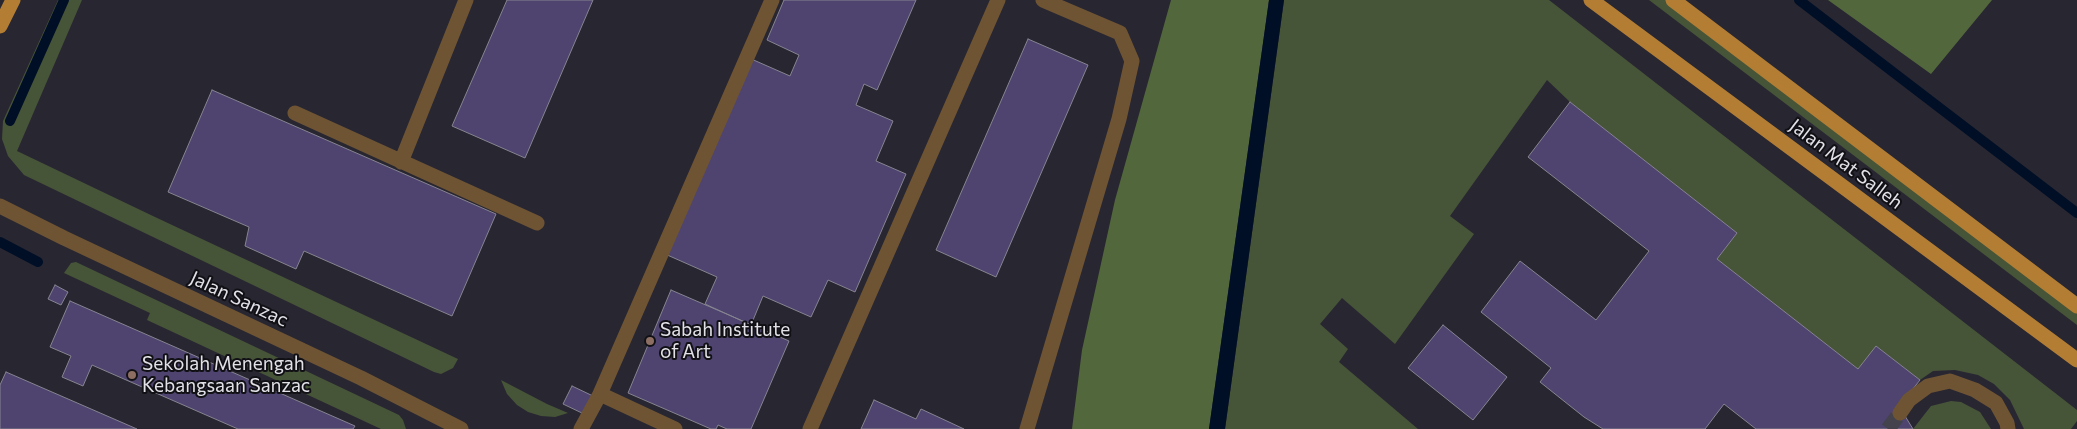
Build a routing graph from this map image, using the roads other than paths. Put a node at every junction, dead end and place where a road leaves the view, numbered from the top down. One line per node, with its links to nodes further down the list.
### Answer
1 (13, 0): 8 (main road)
2 (466, 0): 10 (street)
3 (772, 0): 15 (street)
4 (998, 0): 20 (street)
5 (1043, 0): 21 (street)
6 (1590, 0): 14 (main road, Jalan Mat Salleh)
7 (1673, 0): 13 (main road, Jalan Mat Salleh)
8 (0, 26)
9 (295, 113): 10 (street)
10 (401, 162): 12 (street)
11 (0, 206): 17 (street, Jalan Sanzac)
12 (537, 223)
13 (2077, 306)
14 (2077, 360)
15 (600, 394): 18 (street); 19 (street)
16 (1900, 413): 22 (street)
17 (461, 429)
18 (582, 429)
19 (675, 429)
20 (810, 429)
21 (1027, 429)
22 (2008, 429)

